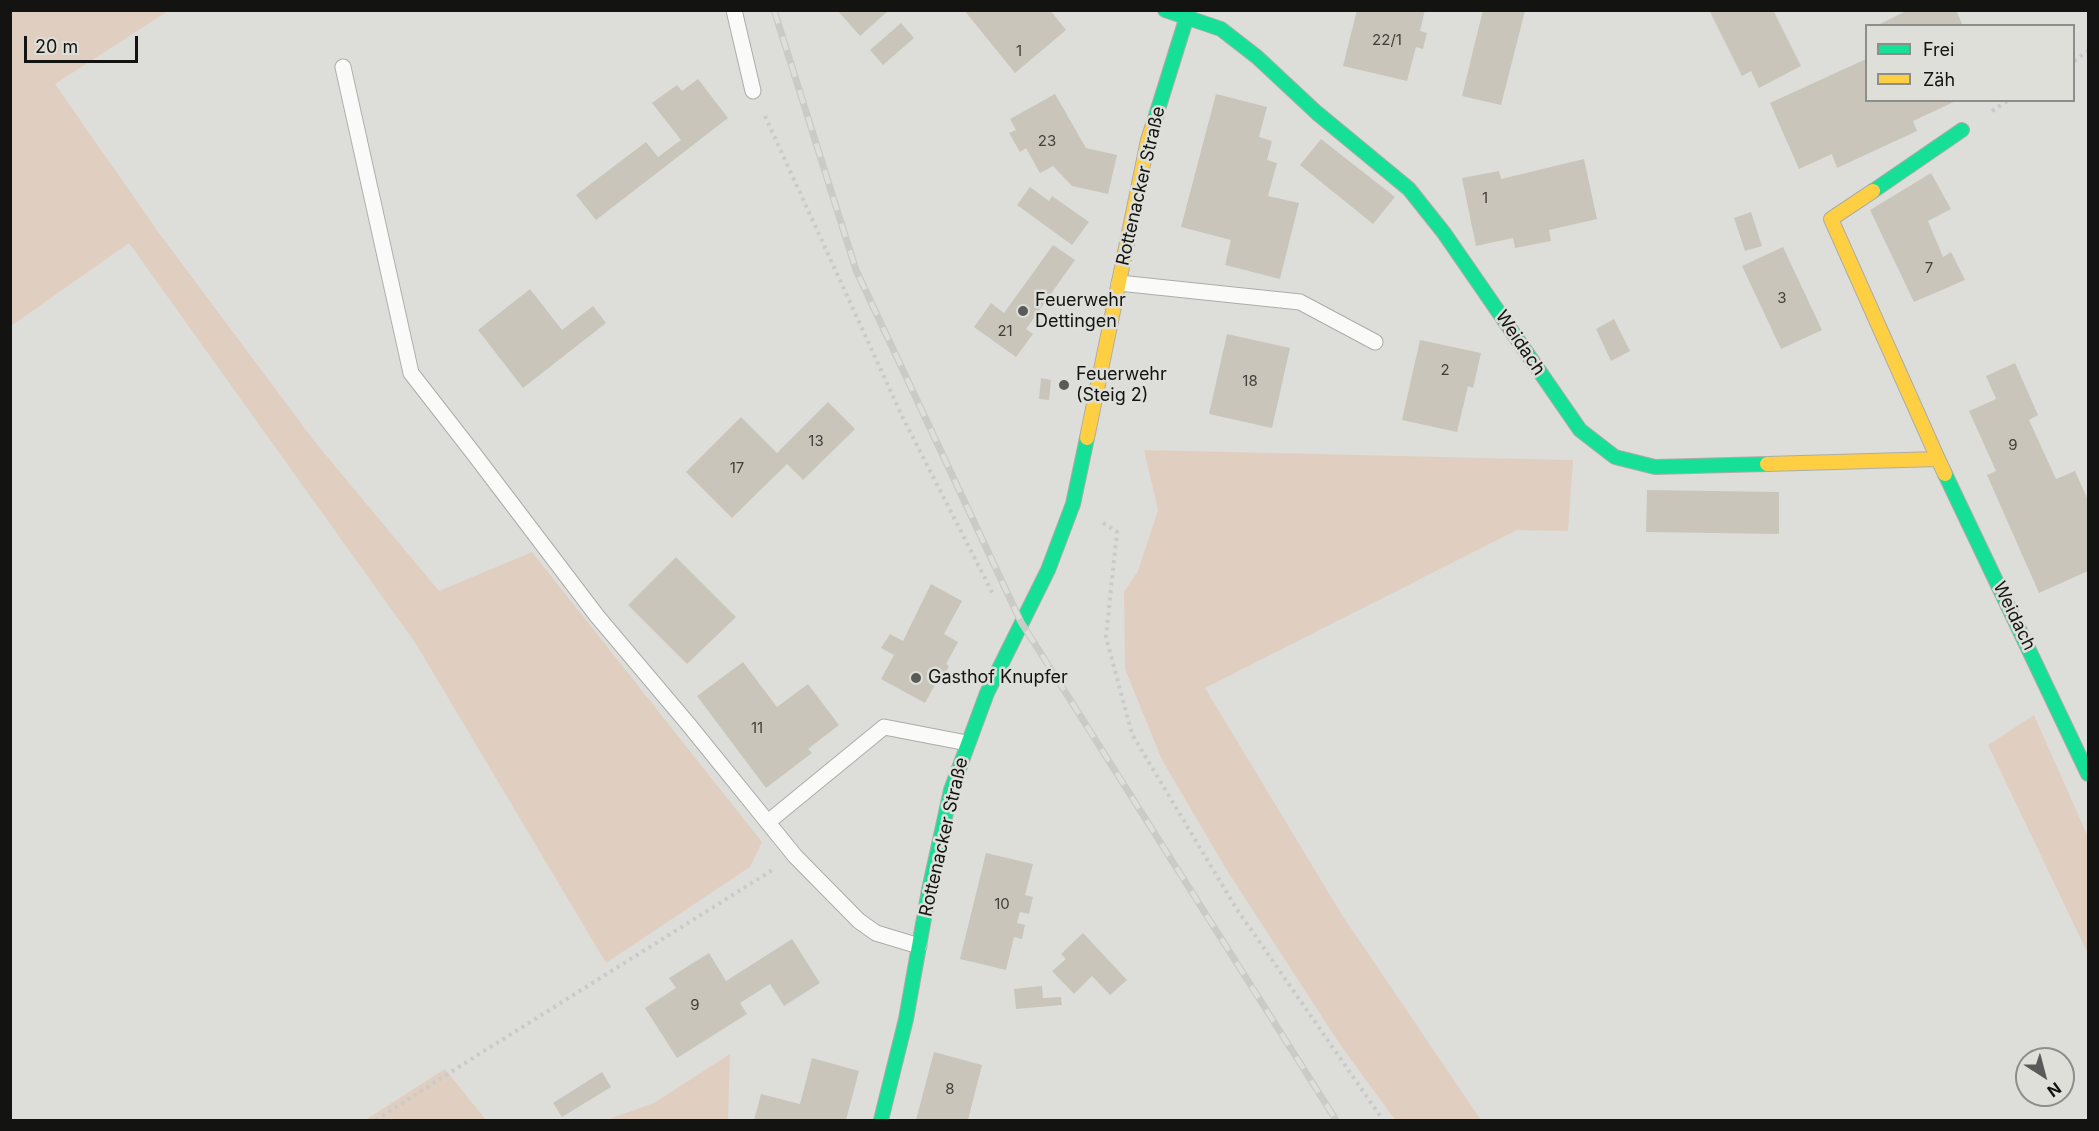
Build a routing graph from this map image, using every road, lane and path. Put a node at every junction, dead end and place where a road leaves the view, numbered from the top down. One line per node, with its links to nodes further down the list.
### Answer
1 (734, 10): 7 (lane)
2 (1165, 10): 3 (street, Weidach)
3 (1187, 14): 9 (street, Rottenacker Straße); 11 (street, Weidach)
4 (2088, 51): 5 (path)
5 (2075, 60)
6 (343, 67): 16 (lane)
7 (753, 91): 13 (path)
8 (1962, 130): 11 (street, Weidach)
9 (1119, 283): 10 (lane); 12 (street, Rottenacker Straße)
10 (1375, 342)
11 (1938, 459): 15 (street, Weidach)
12 (1073, 504): 13 (street, Rottenacker Straße); 21 (path)
13 (1014, 636): 14 (street, Rottenacker Straße)
14 (967, 743): 16 (lane); 18 (street, Rottenacker Straße)
15 (2088, 774)
16 (768, 822): 17 (lane)
17 (795, 856): 18 (lane); 19 (path)
18 (919, 946): 20 (street, Rottenacker Straße)
19 (376, 1120)
20 (881, 1120)
21 (1383, 1120)

